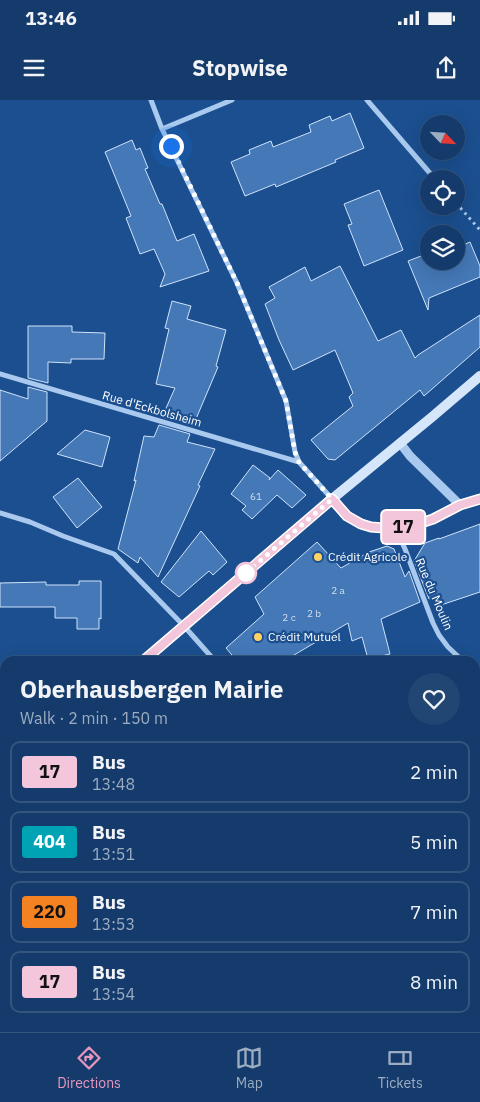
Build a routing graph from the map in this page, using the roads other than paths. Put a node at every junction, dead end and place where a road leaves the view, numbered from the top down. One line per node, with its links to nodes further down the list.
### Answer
1 (151, 100): 4 (street)
2 (232, 100): 4 (street)
3 (367, 100): 5 (street)
4 (162, 130): 9 (street)
5 (427, 170)
6 (0, 374): 9 (street, Rue d'Eckbolsheim)
7 (480, 376): 8 (main road)
8 (400, 443): 10 (main road); 12 (street)
9 (299, 462): 10 (street)
10 (332, 499): 14 (street); 15 (main road)
11 (480, 499): 12 (street)
12 (460, 505): 14 (street)
13 (0, 513): 15 (street)
14 (396, 529): 18 (street, Rue du Moulin)
15 (184, 626): 16 (main road); 17 (street)
16 (150, 656)
17 (211, 656)
18 (458, 656)

